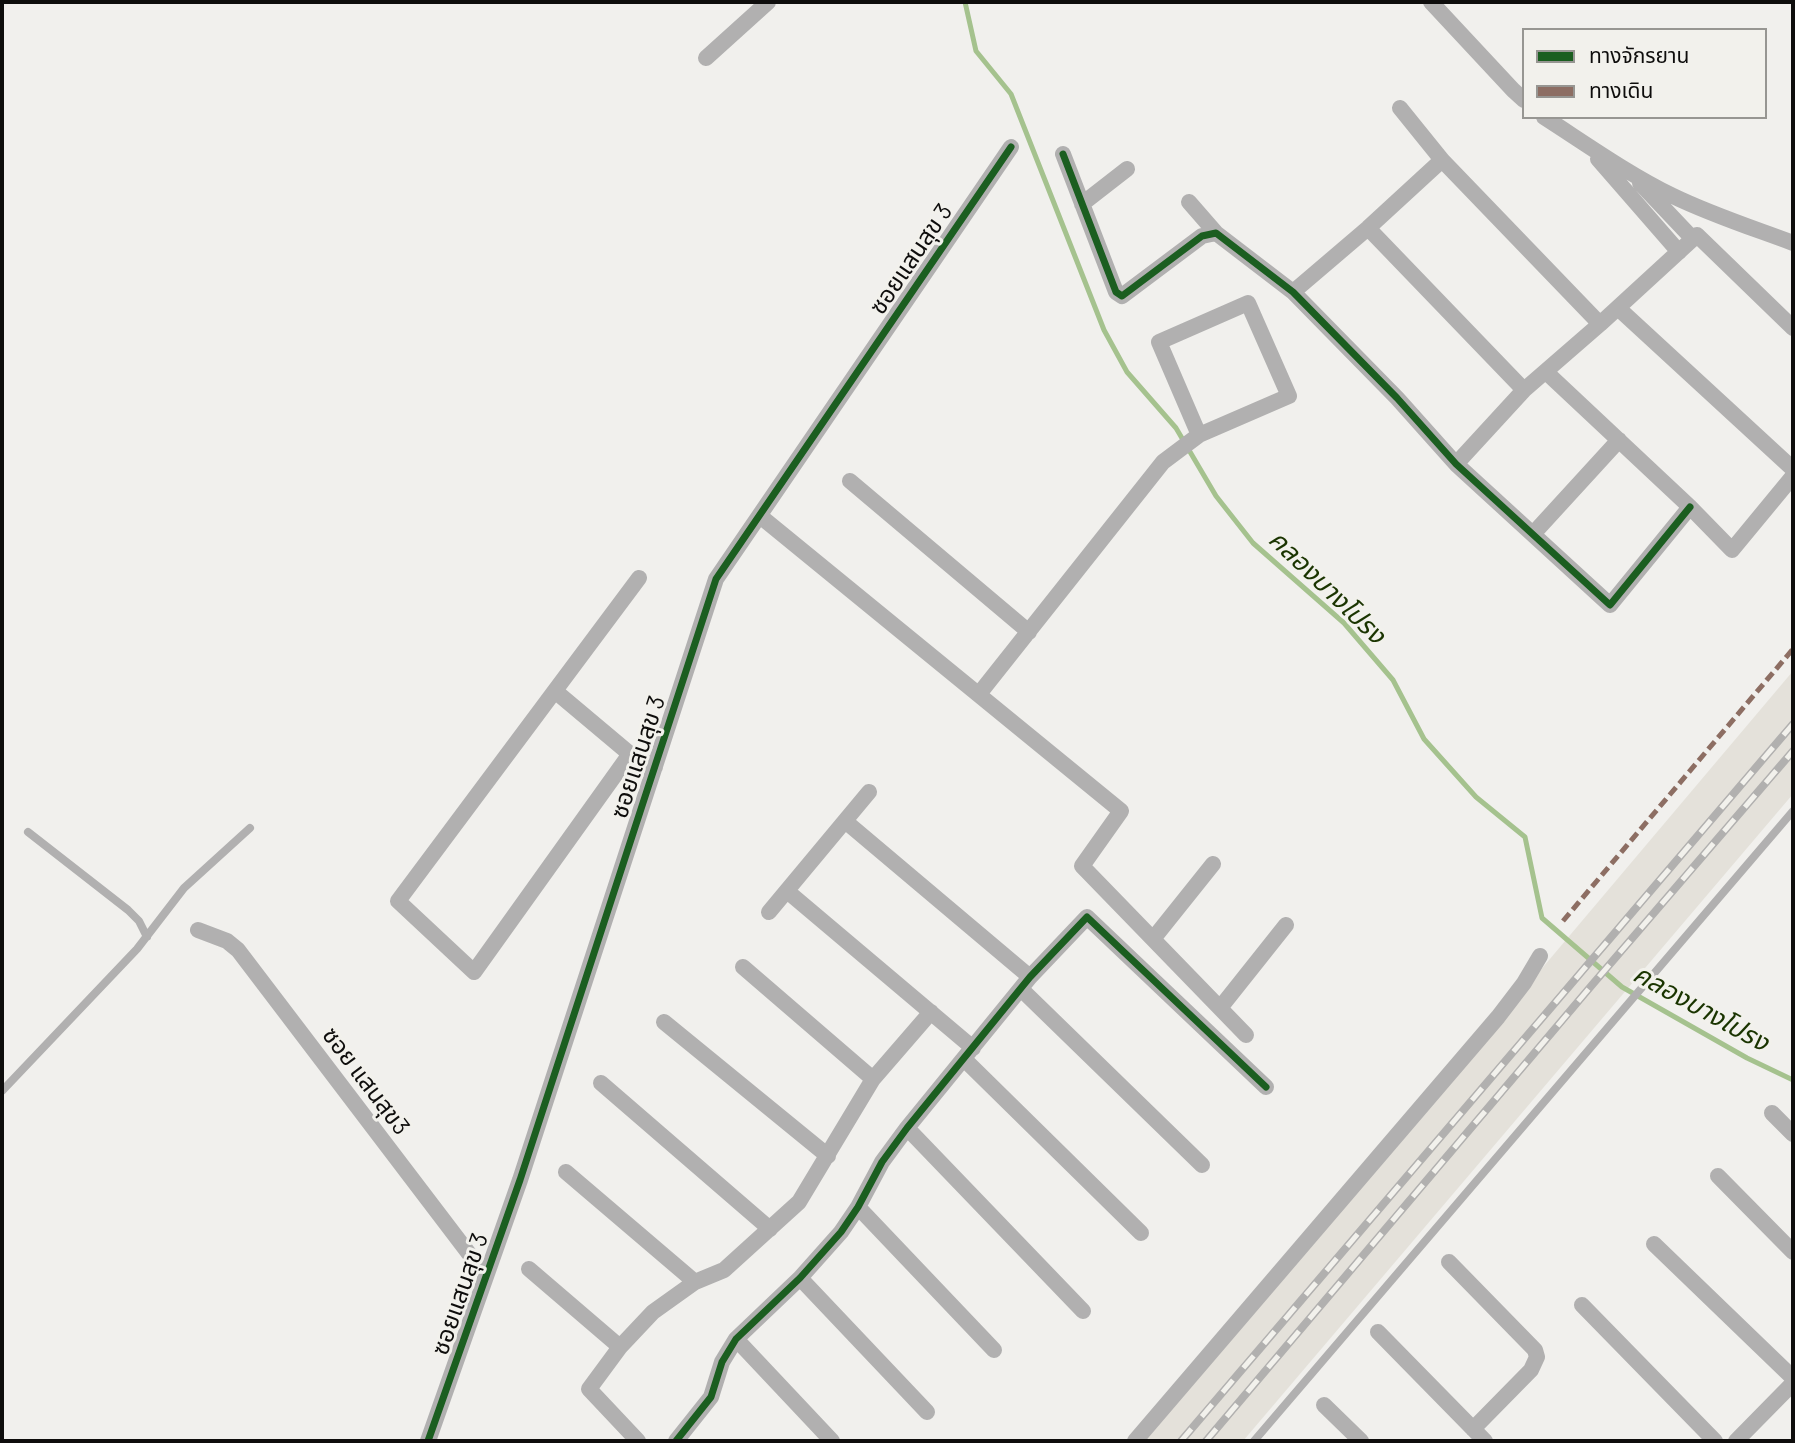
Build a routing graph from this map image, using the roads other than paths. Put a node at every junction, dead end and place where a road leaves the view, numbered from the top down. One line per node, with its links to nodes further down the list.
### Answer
1 (768, 2): 3 (street)
2 (1431, 2): 4 (street)
3 (706, 58)
4 (1522, 98)
5 (1401, 108): 10 (street)
6 (1547, 119): 7 (street)
7 (1586, 144): 12 (street); 19 (street)
8 (1011, 147): 33 (street, ซอยแสนสุข 3)
9 (1063, 153): 14 (street)
10 (1442, 160): 15 (street); 22 (street)
11 (1127, 169): 14 (street)
12 (1629, 171): 17 (street); 18 (street)
13 (1189, 202): 16 (street)
14 (1082, 204): 16 (street)
15 (1367, 228): 20 (street); 25 (street)
16 (1216, 233): 20 (street)
17 (1693, 239): 19 (street); 23 (street)
18 (1793, 243)
19 (1679, 252): 21 (street)
20 (1293, 292): 28 (street)
21 (1618, 308): 22 (street); 29 (street)
22 (1600, 324): 24 (street)
23 (1793, 328)
24 (1546, 372): 25 (street); 27 (street)
25 (1524, 390): 28 (street)
26 (1197, 437): 26 (street); 36 (street)
27 (1619, 440): 32 (street); 34 (street)
28 (1456, 464): 34 (street)
29 (1793, 469)
30 (1793, 476): 32 (street)
31 (850, 481): 36 (street)
32 (1690, 507): 34 (street)
33 (760, 516): 38 (street); 40 (street, ซอยแสนสุข 3)
34 (1533, 534)
35 (639, 578): 37 (street)
36 (1028, 632): 38 (street)
37 (555, 691): 39 (street); 39 (street)
38 (979, 694): 52 (street)
39 (631, 754): 40 (street)
40 (655, 767): 79 (street, ซอยแสนสุข 3)
41 (869, 792): 43 (street)
42 (1793, 811): 97 (lane)
43 (845, 821): 47 (street); 55 (street)
44 (250, 828): 51 (lane)
45 (28, 832): 51 (lane)
46 (1213, 864): 52 (street)
47 (787, 891): 48 (street); 57 (street)
48 (769, 912)
49 (1286, 925): 56 (street)
50 (198, 930): 79 (street, ซอย แสนสุข3)
51 (147, 937): 64 (lane)
52 (1153, 939): 56 (street)
53 (1540, 956): 96 (street)
54 (743, 967): 61 (street)
55 (1026, 983): 60 (street); 63 (street); 69 (street)
56 (1220, 1008): 59 (street)
57 (931, 1013): 60 (street); 61 (street)
58 (664, 1022): 68 (street)
59 (1246, 1035)
60 (969, 1053): 66 (street); 74 (street)
61 (873, 1079): 68 (street)
62 (601, 1083): 73 (street)
63 (1266, 1087)
64 (2, 1091)
65 (1772, 1113): 67 (street)
66 (907, 1128): 72 (street); 83 (street)
67 (1793, 1134)
68 (828, 1156): 73 (street)
69 (1202, 1164)
70 (566, 1172): 81 (street)
71 (1718, 1177): 76 (street)
72 (858, 1207): 80 (street); 87 (street)
73 (770, 1229): 81 (street)
74 (1141, 1233)
75 (1654, 1244): 88 (street)
76 (1793, 1252)
77 (1449, 1262): 91 (street)
78 (529, 1269): 86 (street)
79 (486, 1276): 93 (street, ซอยแสนสุข 3)
80 (800, 1278): 85 (street); 90 (street)
81 (695, 1283): 86 (street)
82 (1582, 1305): 100 (street)
83 (1083, 1311)
84 (1378, 1332): 91 (street)
85 (736, 1339): 92 (street); 95 (street)
86 (621, 1347): 94 (street)
87 (994, 1350)
88 (1793, 1381): 101 (street)
89 (1324, 1405): 98 (street)
90 (927, 1412)
91 (1473, 1429): 99 (street)
92 (683, 1438)
93 (428, 1441)
94 (638, 1441)
95 (832, 1441)
96 (1135, 1441)
97 (1254, 1441)
98 (1361, 1441)
99 (1485, 1441)
100 (1715, 1441)
101 (1736, 1441)

